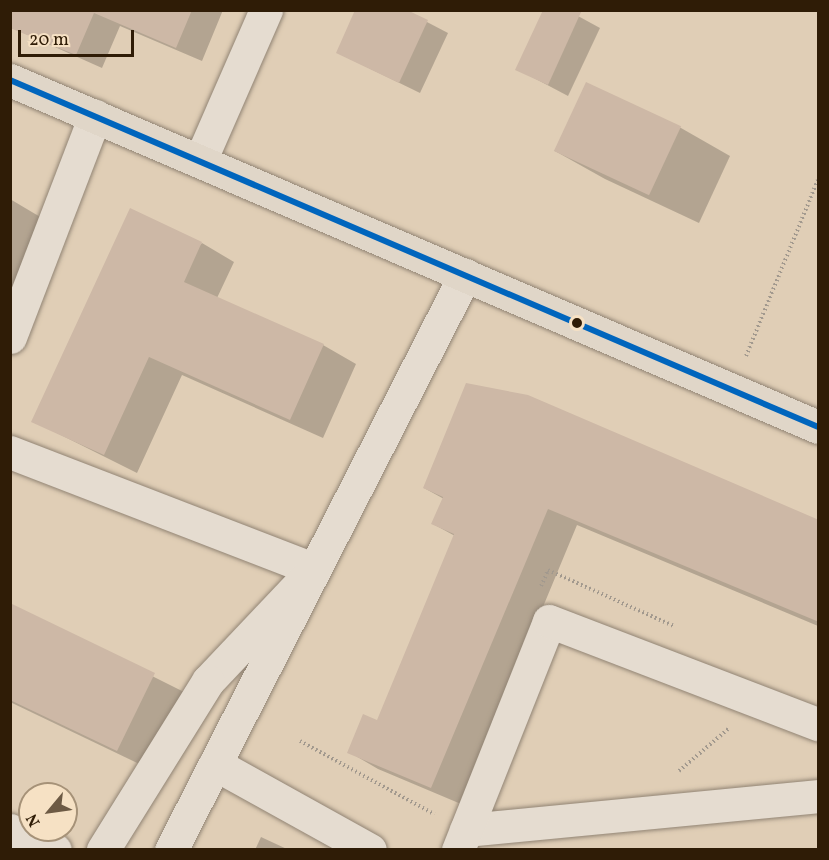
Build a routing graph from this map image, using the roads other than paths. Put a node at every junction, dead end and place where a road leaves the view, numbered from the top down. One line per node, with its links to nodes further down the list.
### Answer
1 (266, 10): 4 (street)
2 (10, 80): 3 (main road)
3 (95, 116): 4 (main road); 6 (street)
4 (200, 161): 5 (main road)
5 (465, 275): 7 (main road); 9 (street)
6 (10, 337)
7 (819, 427)
8 (10, 452): 9 (street)
9 (314, 569): 11 (street); 16 (street)
10 (819, 724): 14 (street)
11 (215, 764): 17 (street); 18 (street)
12 (819, 796): 14 (street)
13 (10, 830): 15 (street)
14 (462, 840)
15 (55, 849)
16 (103, 849)
17 (171, 849)
18 (370, 849)

